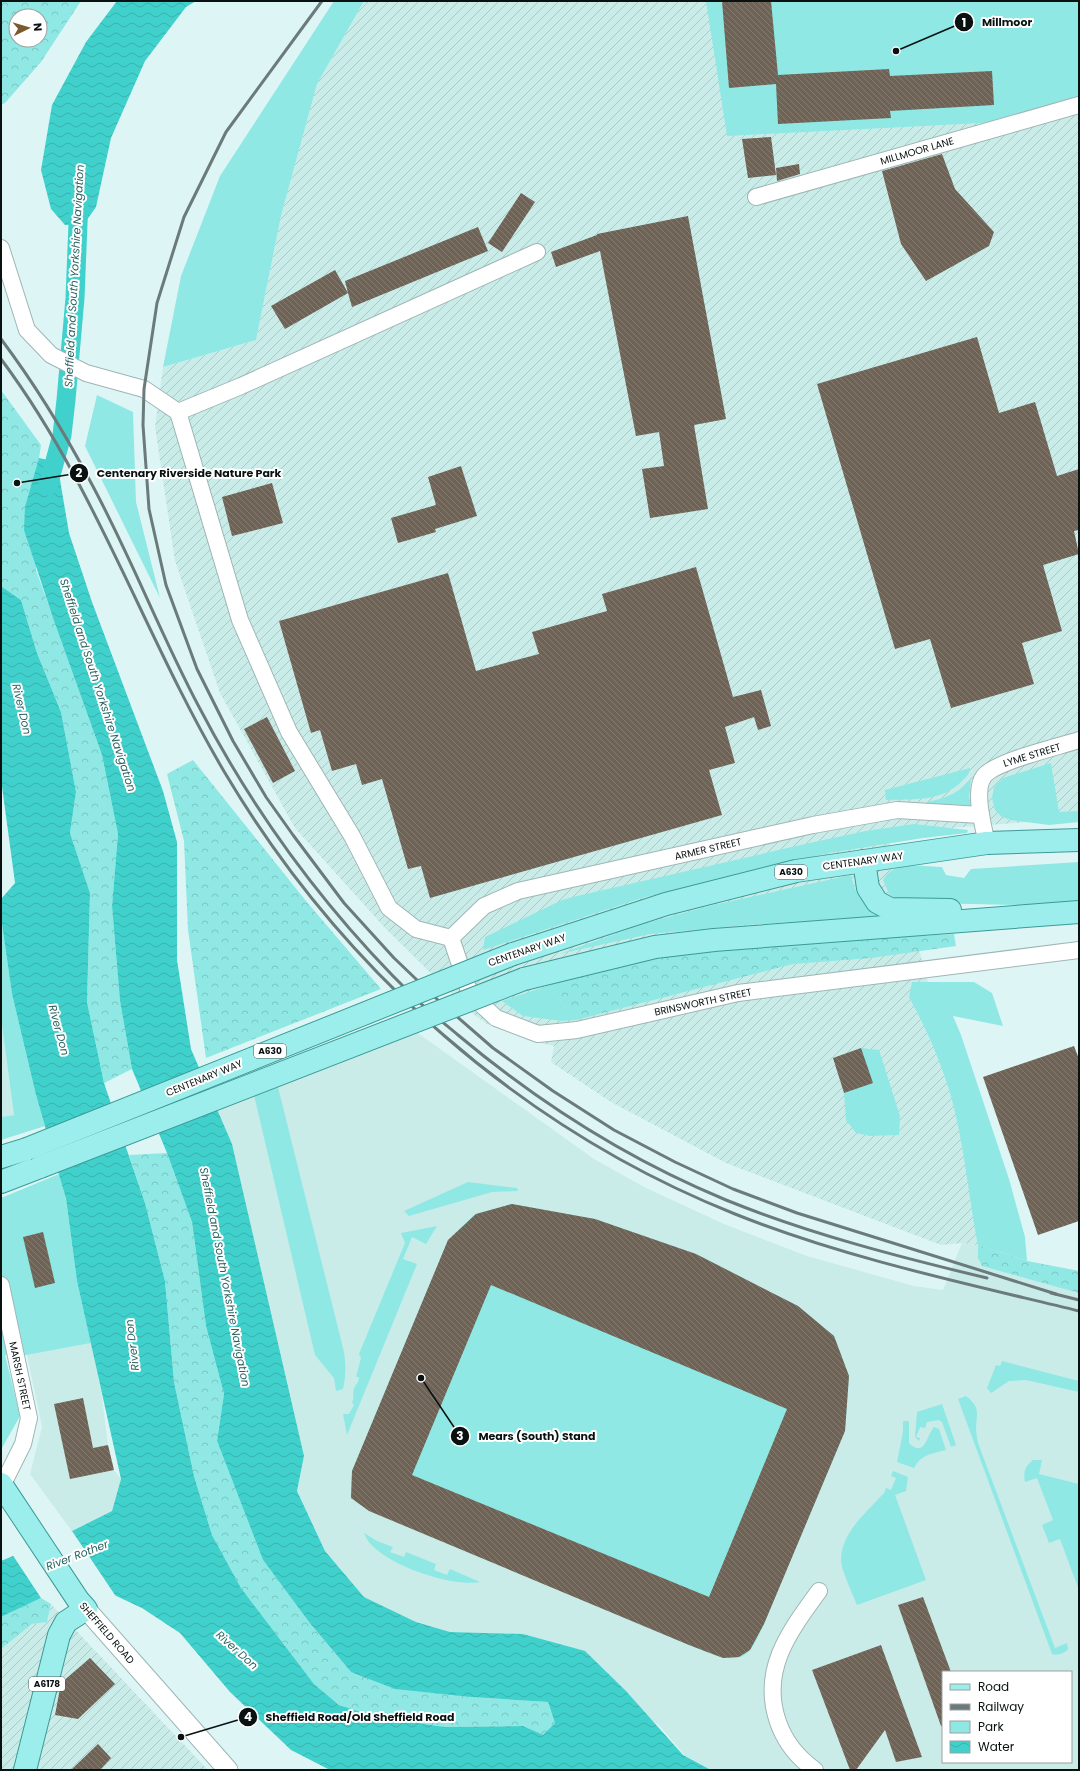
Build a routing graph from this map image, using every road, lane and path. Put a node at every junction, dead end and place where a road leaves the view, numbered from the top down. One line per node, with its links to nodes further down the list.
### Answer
1 (1079, 105): 2 (street, MILLMOOR LANE)
2 (756, 197)
3 (1, 248): 5 (street)
4 (537, 252): 5 (street)
5 (178, 412): 12 (street)
6 (1079, 740): 7 (street, LYME STREET)
7 (981, 815): 9 (street, LYME STREET); 12 (street, ARMER STREET)
8 (1079, 840): 9 (main road, CENTENARY WAY / A630)
9 (987, 843): 10 (main road, CENTENARY WAY / A630)
10 (864, 861): 11 (main road, A630); 14 (main road, CENTENARY WAY / A630, bridge)
11 (1069, 913): 15 (main road, A630, bridge)
12 (451, 938): 13 (street, BRINSWORTH STREET)
13 (1079, 950)
14 (1, 1157)
15 (1, 1182)
16 (1, 1285): 17 (street, MARSH STREET)
17 (2, 1485): 19 (main road, SHEFFIELD ROAD)
18 (819, 1591): 22 (street)
19 (82, 1604): 20 (main road, A6178); 21 (street, SHEFFIELD ROAD)
20 (25, 1770)
21 (228, 1770)
22 (815, 1770)

